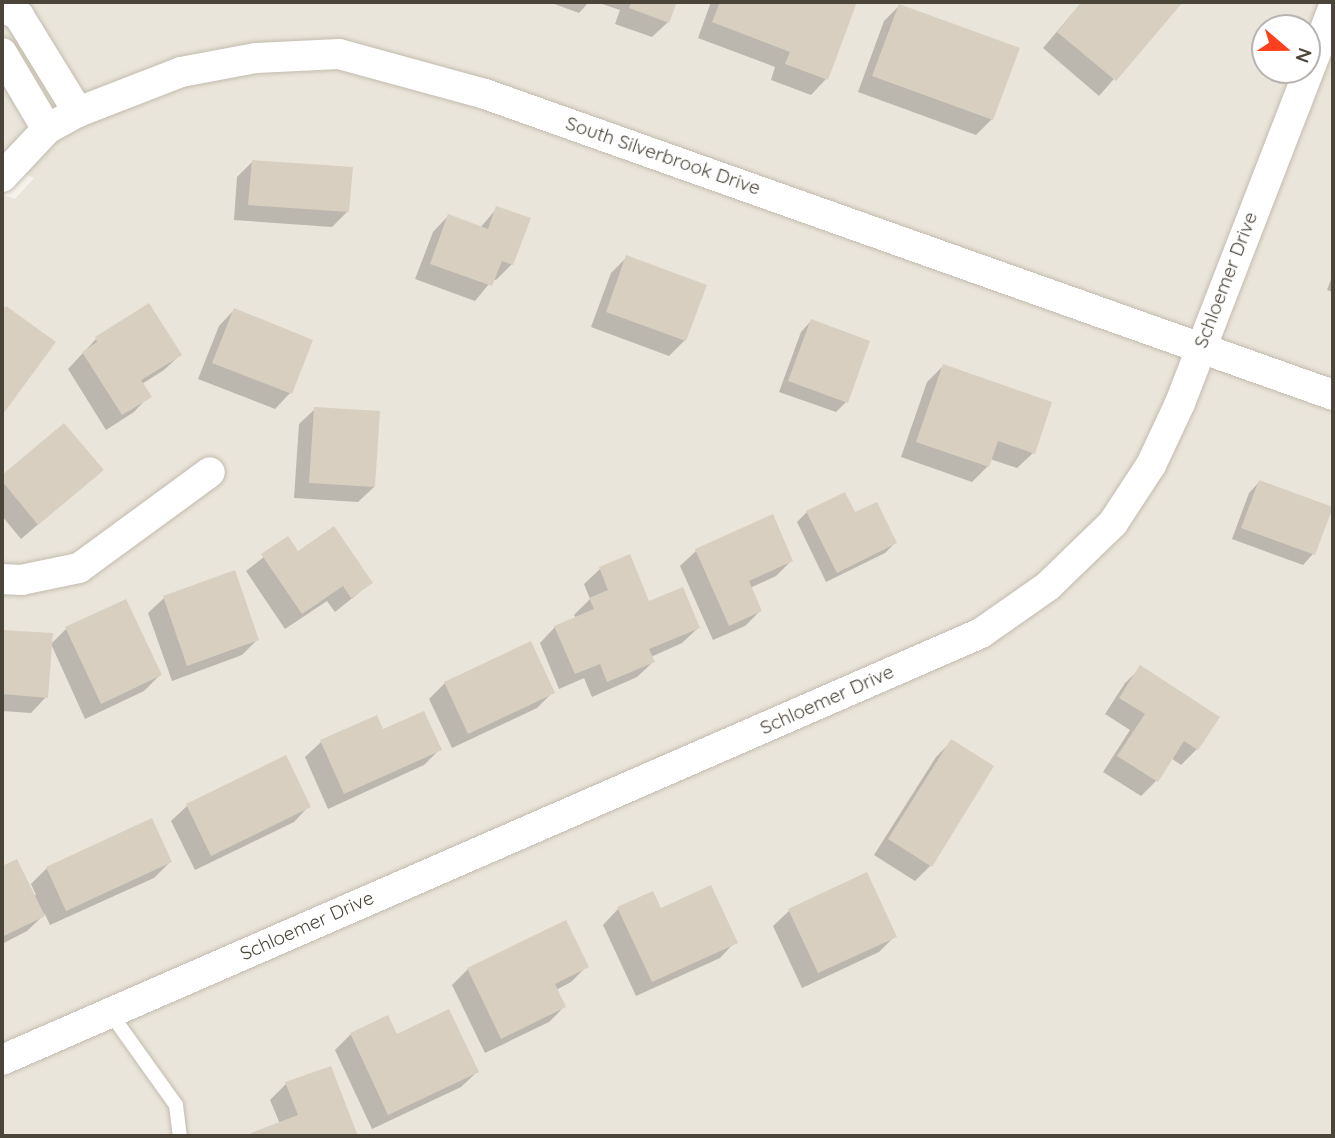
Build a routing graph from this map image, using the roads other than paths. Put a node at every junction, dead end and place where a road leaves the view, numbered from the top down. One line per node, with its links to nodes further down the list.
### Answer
1 (2, 6): 4 (street)
2 (1333, 9): 7 (street, Schloemer Drive)
3 (2, 53): 5 (street)
4 (78, 112): 5 (street, South Silverbrook Drive); 7 (street, South Silverbrook Drive)
5 (47, 130): 6 (street, South Silverbrook Drive)
6 (2, 177)
7 (1200, 345): 8 (street, South Silverbrook Drive); 11 (street, Schloemer Drive)
8 (1333, 395)
9 (210, 472): 10 (street)
10 (2, 579)
11 (111, 1014): 12 (street, Schloemer Drive); 13 (lane)
12 (2, 1060)
13 (180, 1136)

